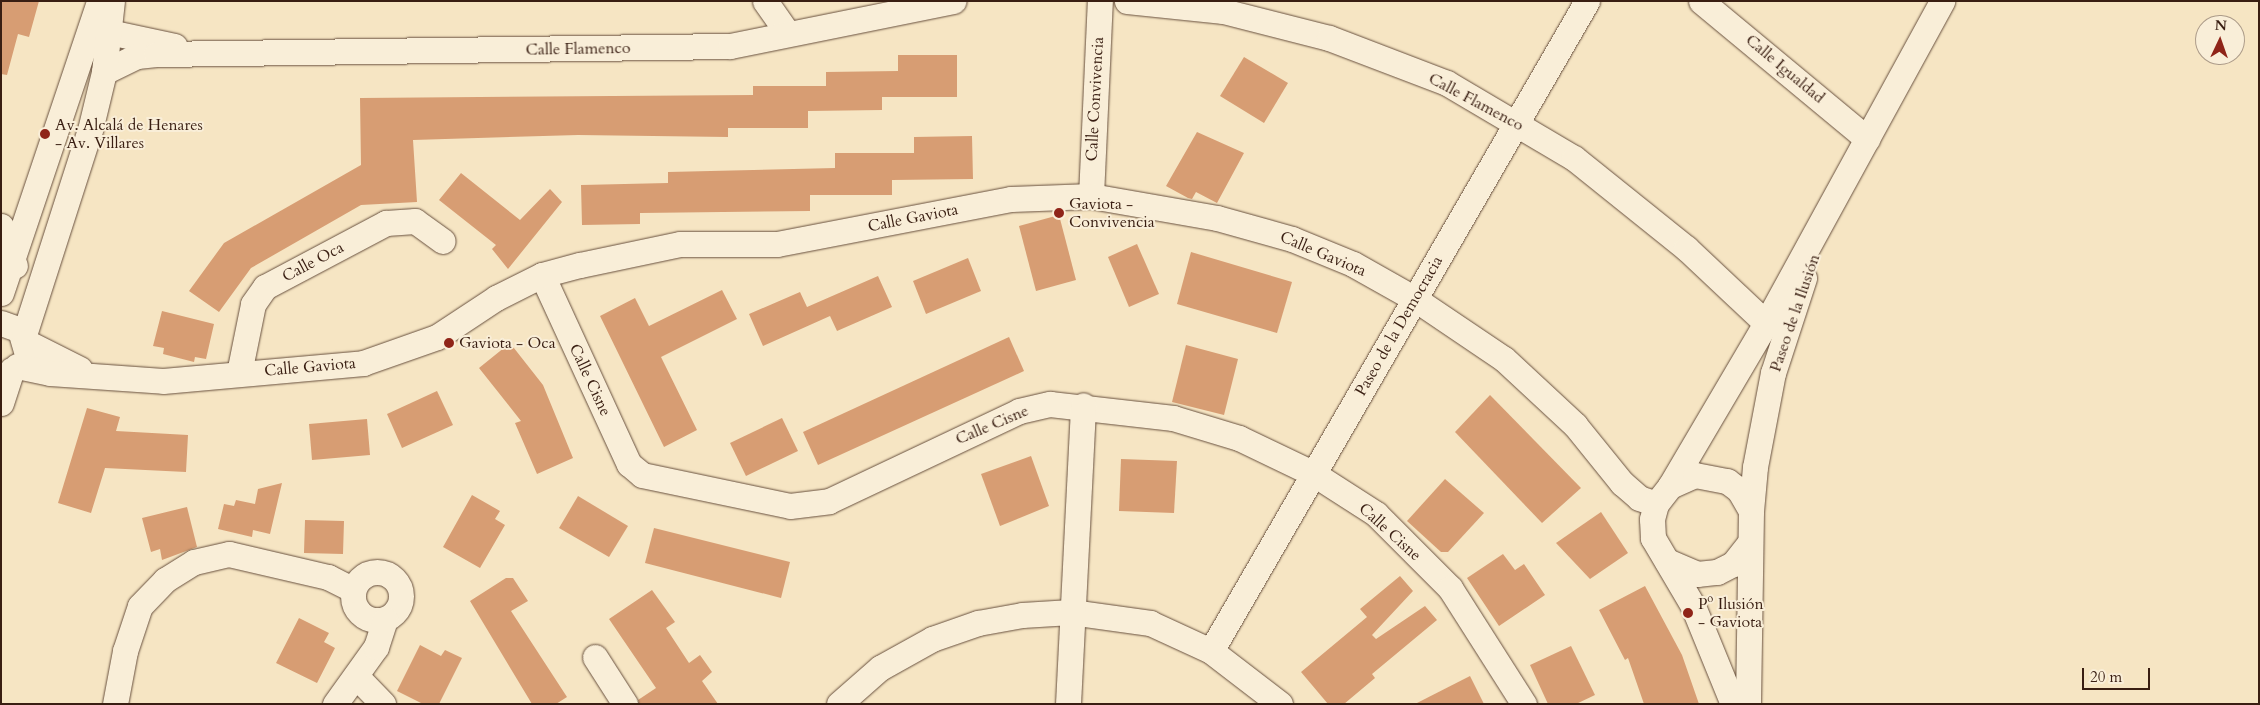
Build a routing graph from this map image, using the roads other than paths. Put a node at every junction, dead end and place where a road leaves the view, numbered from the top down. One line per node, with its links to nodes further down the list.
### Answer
1 (98, 1): 12 (street)
2 (112, 1): 10 (street)
3 (765, 1): 11 (street)
4 (954, 1): 11 (street, Calle Flamenco)
5 (1100, 1): 17 (street, Calle Convivencia)
6 (1127, 1): 15 (street, Calle Flamenco)
7 (1587, 1): 15 (street, Paseo de la Democracia)
8 (1701, 1): 16 (street, Calle Igualdad)
9 (1942, 1): 16 (street, Paseo de la Ilusión)
10 (109, 32): 12 (street); 13 (street, Calle Flamenco); 14 (street)
11 (787, 33): 13 (street, Calle Flamenco)
12 (84, 45): 20 (street)
13 (197, 52): 14 (street, Calle Flamenco)
14 (104, 72): 26 (street)
15 (1517, 122): 23 (street, Paseo de la Democracia); 25 (street, Calle Flamenco)
16 (1867, 139): 25 (street, Paseo de la Ilusión); 32 (street, Paseo de la Ilusión)
17 (1090, 196): 21 (street, Calle Gaviota); 23 (street, Calle Gaviota)
18 (1, 226): 20 (street)
19 (443, 241): 28 (street, Calle Oca)
20 (14, 258): 22 (street); 26 (street)
21 (542, 276): 28 (street, Calle Gaviota); 31 (street, Calle Cisne)
22 (1, 293)
23 (1414, 299): 33 (street, Paseo de la Democracia); 34 (street, Calle Gaviota)
24 (1, 323): 26 (street, Calle Gaviota)
25 (1766, 323): 32 (street, Paseo de la Ilusión); 34 (street, Paseo de la Ilusión)
26 (25, 339): 27 (street); 29 (street, Calle Gaviota)
27 (10, 369): 29 (street, Calle Gaviota); 30 (street)
28 (239, 374): 29 (street, Calle Gaviota)
29 (98, 377)
30 (1, 403)
31 (1083, 405): 33 (street, Calle Cisne); 39 (street)
32 (1755, 467): 35 (street, Paseo de la Ilusión)
33 (1314, 474): 41 (street, Paseo de la Democracia); 51 (street, Calle Cisne)
34 (1663, 495): 35 (street); 37 (street, Paseo de la Ilusión)
35 (1751, 511): 36 (street, Paseo de la Ilusión)
36 (1748, 545): 37 (street); 53 (street, Paseo de la Ilusión)
37 (1667, 562): 52 (street, Paseo de la Ilusión)
38 (353, 590): 40 (street); 40 (street); 44 (street)
39 (1071, 612): 41 (street); 48 (street); 49 (street)
40 (385, 619): 43 (street)
41 (1211, 651): 50 (street)
42 (595, 657): 47 (street)
43 (356, 676): 45 (street); 46 (street)
44 (115, 704)
45 (334, 704)
46 (383, 704)
47 (625, 704)
48 (839, 704)
49 (1068, 704)
50 (1280, 704)
51 (1524, 704)
52 (1733, 704)
53 (1748, 704)

